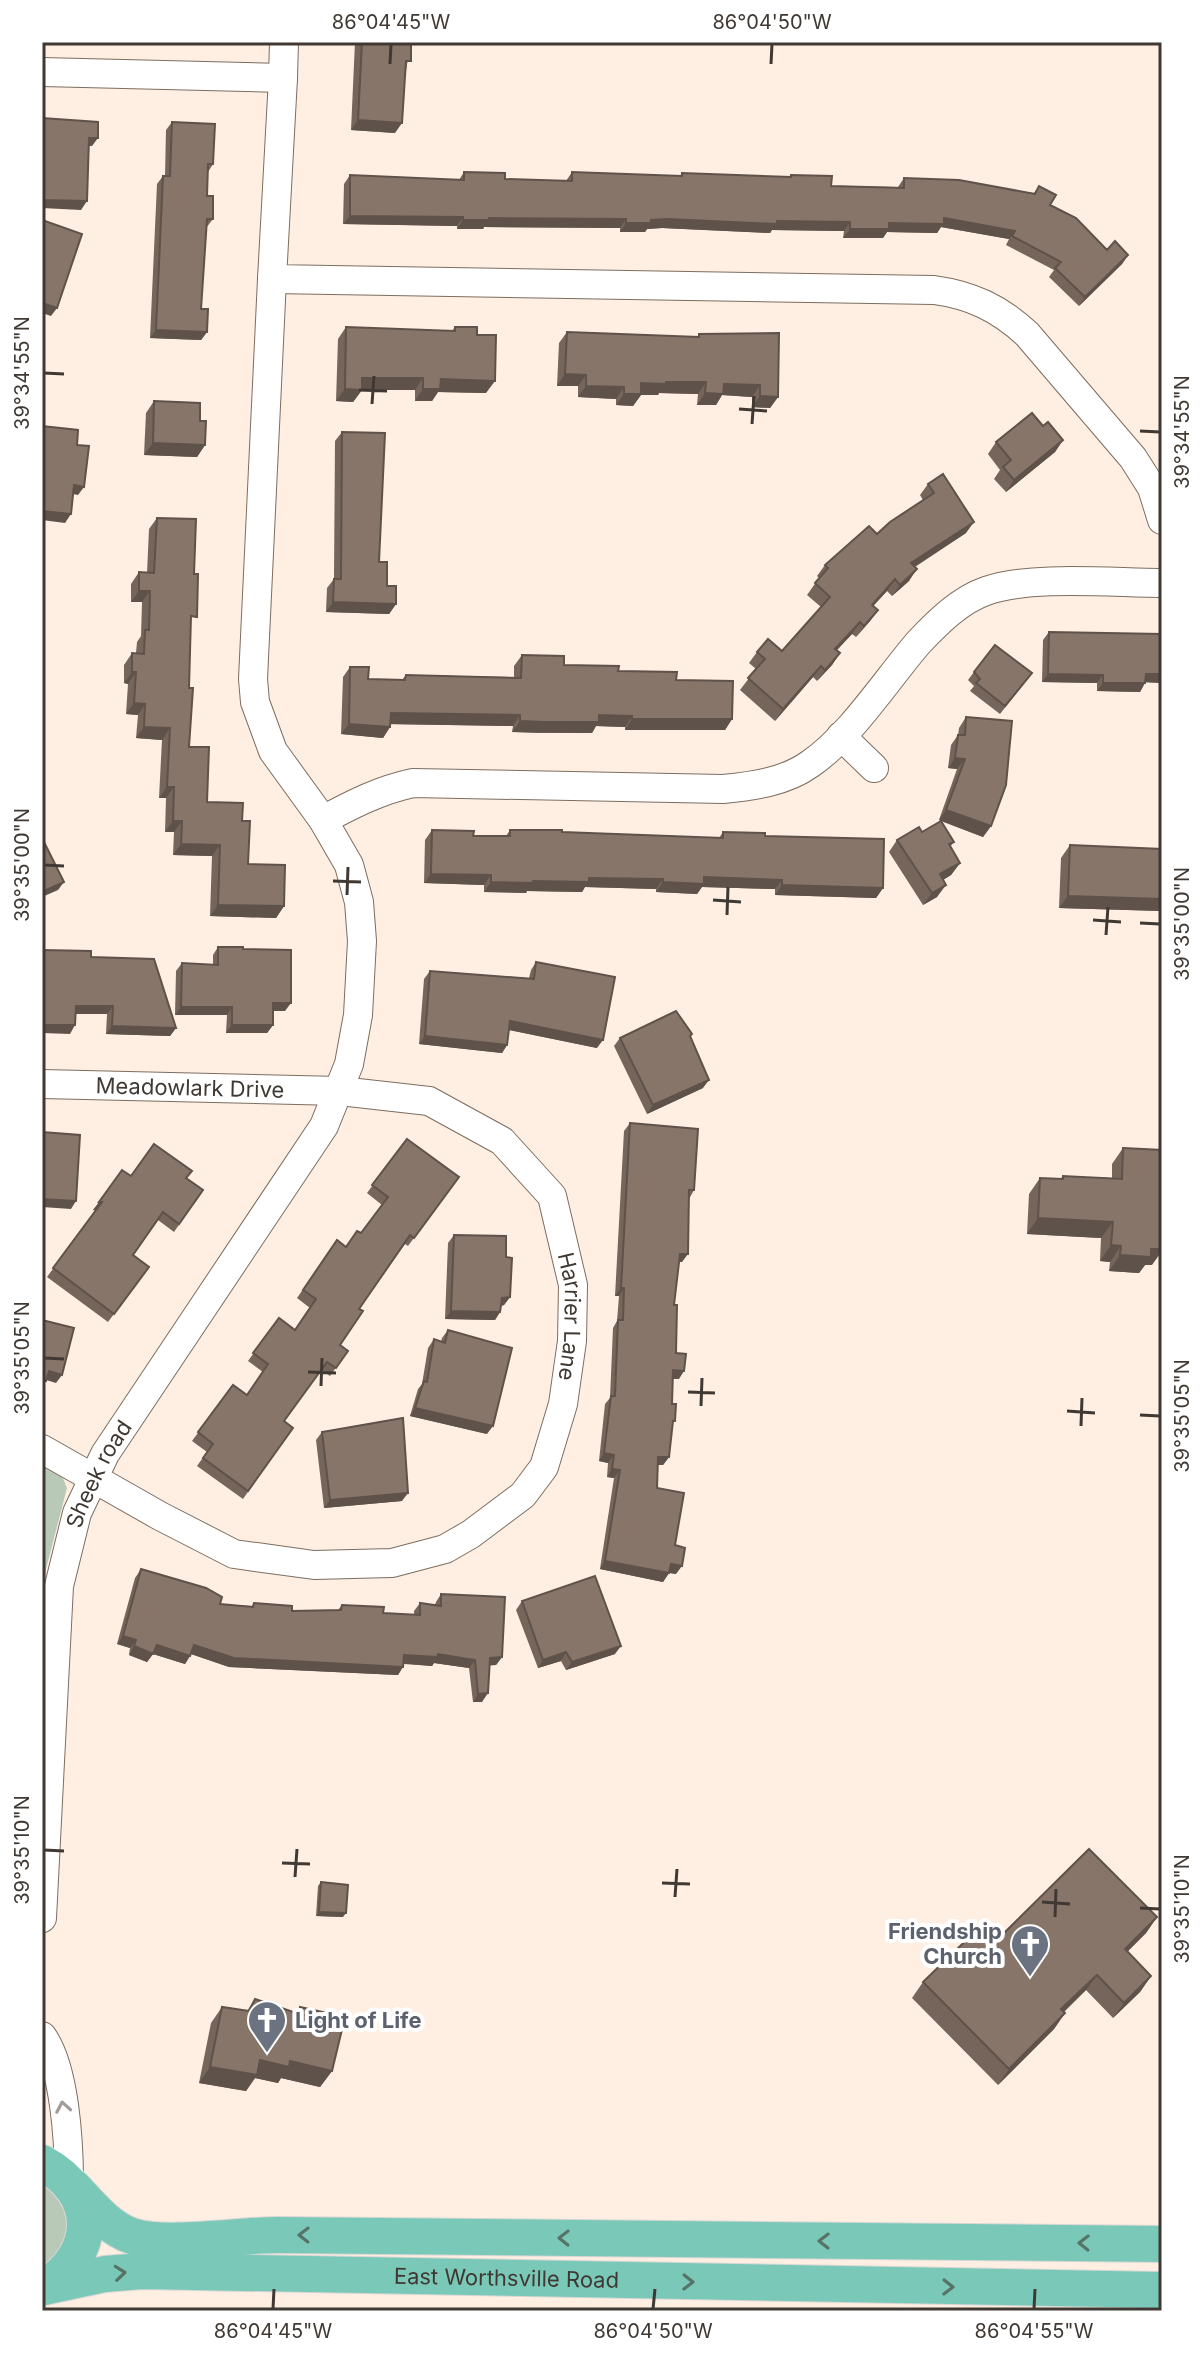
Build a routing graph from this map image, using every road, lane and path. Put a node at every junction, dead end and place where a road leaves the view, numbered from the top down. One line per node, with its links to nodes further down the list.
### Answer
1 (284, 42): 3 (street, Sheek road)
2 (42, 72): 3 (street)
3 (283, 78): 4 (street, Sheek road)
4 (272, 279): 5 (street); 9 (street, Sheek road)
5 (1162, 520)
6 (1162, 583): 7 (street)
7 (841, 736): 8 (street); 9 (street)
8 (874, 768)
9 (323, 820): 11 (street, Sheek road)
10 (42, 1084): 11 (street, Meadowlark Drive)
11 (340, 1091): 13 (street, Sheek road); 13 (street, Harrier Lane)
12 (42, 1449): 13 (street, Harrier Lane)
13 (94, 1477): 14 (street, Sheek road)
14 (48, 1679): 15 (street, Sheek road)
15 (42, 1918)
16 (42, 2036): 17 (street, one-way to 16)
17 (61, 2178): 18 (main road, East Worthsville Road, one-way to 17); 19 (main road)
18 (1162, 2244)
19 (43, 2287): 20 (main road, East Worthsville Road, one-way to 20)
20 (1162, 2290)

